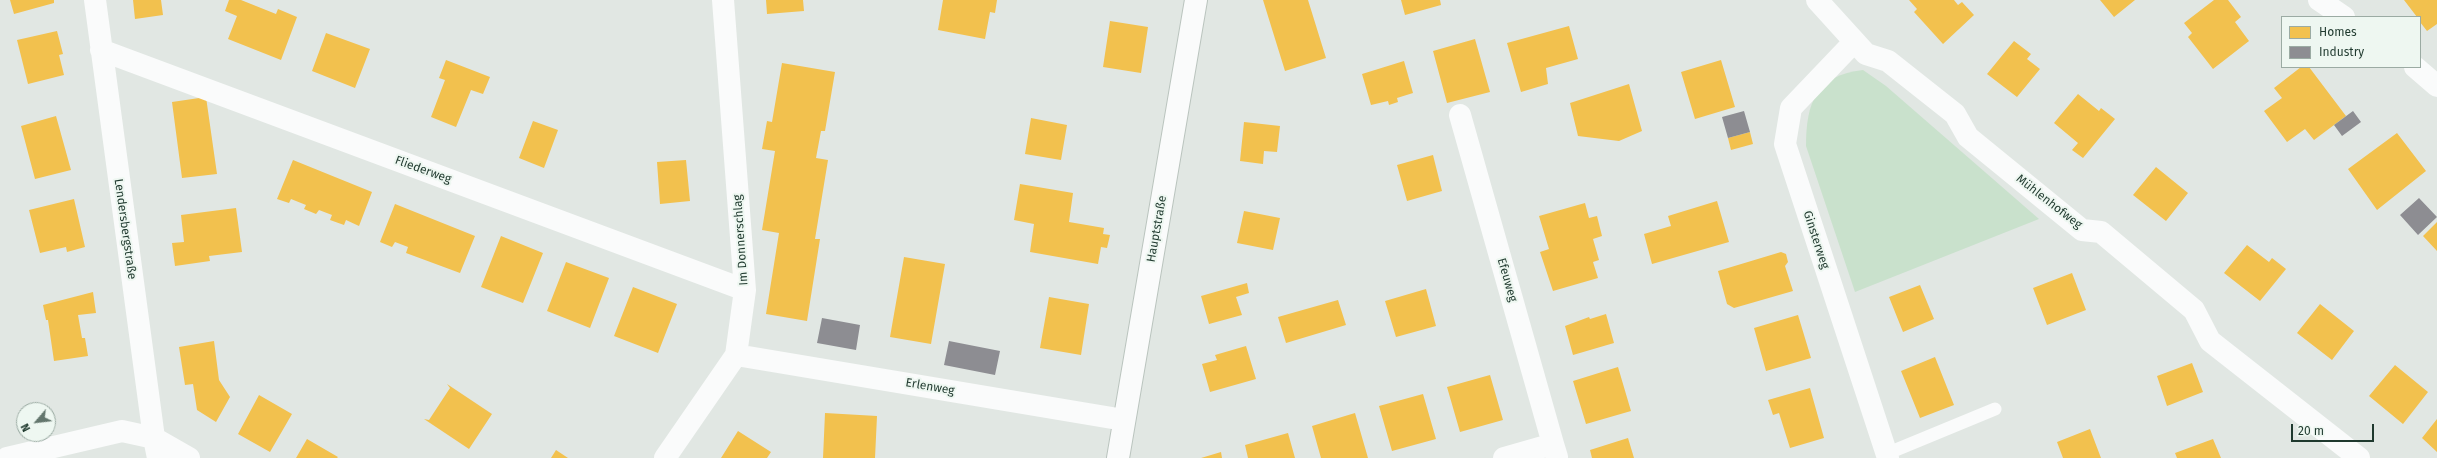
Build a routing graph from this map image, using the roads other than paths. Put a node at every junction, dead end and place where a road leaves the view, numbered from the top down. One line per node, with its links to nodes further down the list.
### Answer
1 (95, 0): 8 (street, Lendersbergstraße)
2 (723, 0): 12 (street, Im Donnerschlag)
3 (1196, 0): 15 (street, Hauptstraße)
4 (1817, 0): 7 (street, Mühlenhofweg)
5 (2319, 0): 6 (street)
6 (2343, 16)
7 (1854, 42): 18 (street, Ginsterweg); 24 (street, Mühlenhofweg)
8 (101, 50): 12 (street, Fliederweg); 16 (street, Lendersbergstraße)
9 (2416, 68): 10 (street)
10 (2437, 86)
11 (1460, 115): 17 (street, Efeuweg)
12 (745, 290): 13 (street, Im Donnerschlag)
13 (736, 355): 15 (street, Erlenweg); 21 (street, Im Donnerschlag)
14 (1995, 410): 18 (lane)
15 (1124, 420): 22 (street, Hauptstraße)
16 (156, 448): 19 (street); 20 (street)
17 (1556, 451): 23 (street)
18 (1887, 456)
19 (7, 458)
20 (188, 458)
21 (665, 458)
22 (1118, 458)
23 (1504, 458)
24 (2359, 458)

